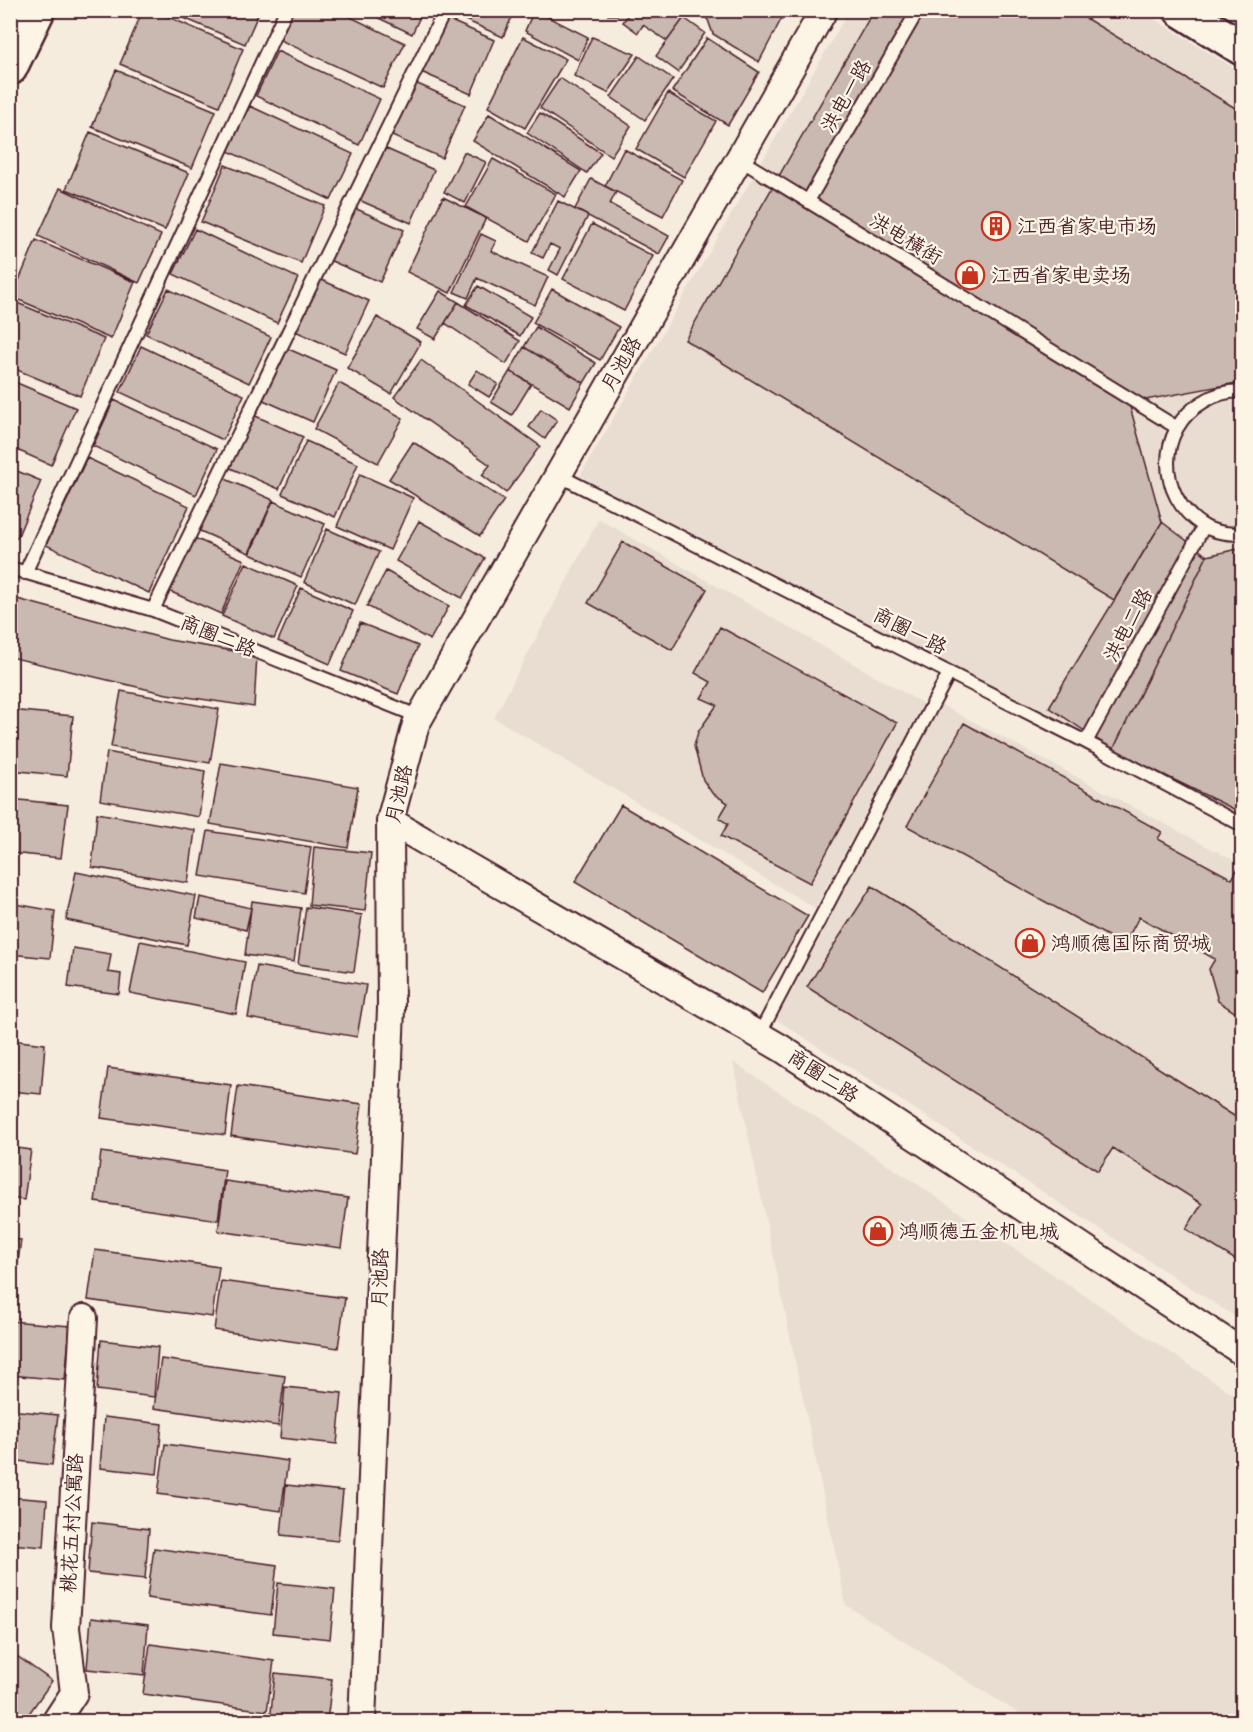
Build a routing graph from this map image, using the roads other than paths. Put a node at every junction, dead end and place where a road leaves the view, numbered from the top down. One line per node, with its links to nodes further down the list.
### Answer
1 (38, 10): 10 (main road)
2 (286, 10): 19 (lane)
3 (445, 10): 20 (lane)
4 (824, 10): 11 (street, 月池路)
5 (918, 10): 12 (lane, 洪电一路)
6 (1181, 10): 9 (main road)
7 (1218, 10): 8 (main road)
8 (1242, 26)
9 (1242, 48)
10 (10, 68)
11 (739, 159): 12 (lane, 洪电横街); 15 (street, 月池路)
12 (808, 201): 14 (lane, 洪电横街)
13 (1242, 392): 14 (lane)
14 (1176, 427): 16 (lane)
15 (558, 475): 21 (lane, 商圈一路); 22 (street, 月池路)
16 (1204, 526): 17 (lane); 23 (lane, 洪电二路)
17 (1242, 534)
18 (10, 568): 19 (lane, 商圈二路)
19 (25, 573): 20 (lane, 商圈二路)
20 (153, 610): 22 (lane, 商圈二路)
21 (949, 673): 23 (lane, 商圈一路); 26 (lane)
22 (420, 717): 24 (street, 月池路)
23 (1086, 742): 25 (lane, 商圈一路)
24 (390, 820): 26 (street, 商圈二路); 30 (street, 月池路)
25 (1242, 825)
26 (759, 1035): 28 (street, 商圈二路)
27 (84, 1318): 29 (street, 桃花五村公寓路)
28 (1242, 1352)
29 (55, 1722)
30 (362, 1722)

